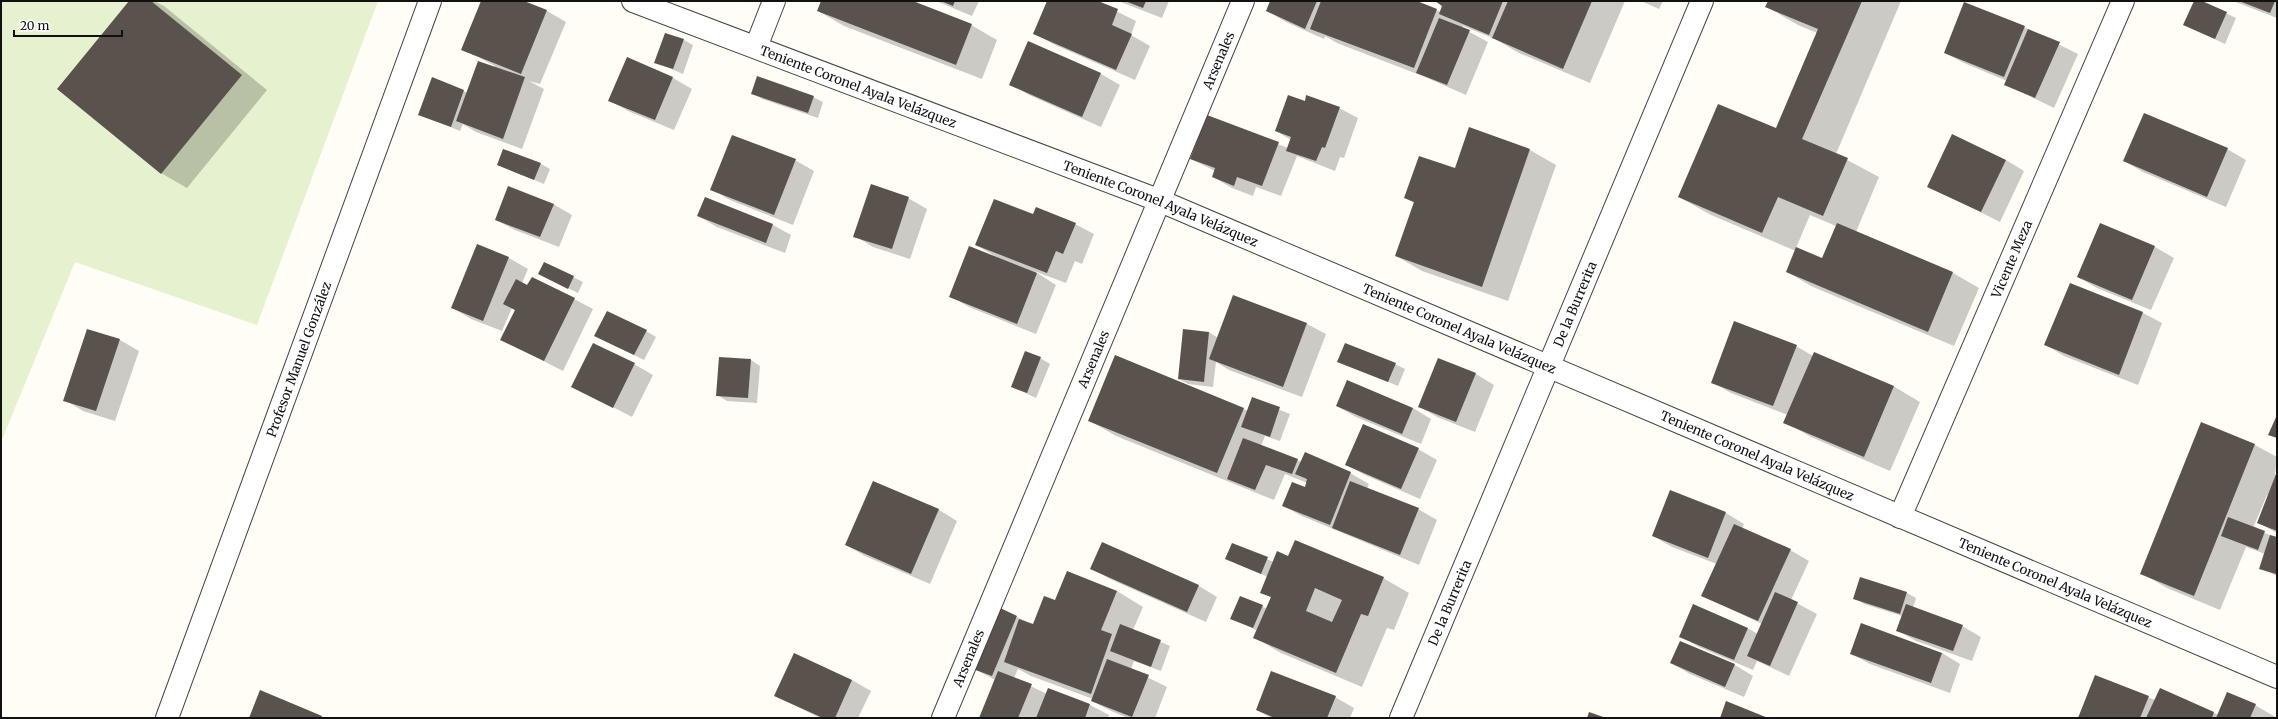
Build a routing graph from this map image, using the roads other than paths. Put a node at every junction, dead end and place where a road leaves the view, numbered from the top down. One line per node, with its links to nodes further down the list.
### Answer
1 (430, 1): 12 (street, Profesor Manuel González)
2 (634, 1): 7 (street, Teniente Coronel Ayala Velázquez)
3 (774, 1): 7 (street)
4 (1243, 1): 8 (street, Arsenales)
5 (1702, 1): 9 (street, De la Burrerita)
6 (2123, 1): 10 (street, Vicente Meza)
7 (756, 47): 8 (street, Teniente Coronel Ayala Velázquez)
8 (1158, 200): 9 (street, Teniente Coronel Ayala Velázquez); 13 (street, Arsenales)
9 (1548, 368): 10 (street, Teniente Coronel Ayala Velázquez); 14 (street, De la Burrerita)
10 (1900, 517): 11 (street, Teniente Coronel Ayala Velázquez)
11 (2277, 677)
12 (167, 718)
13 (943, 718)
14 (1401, 718)

